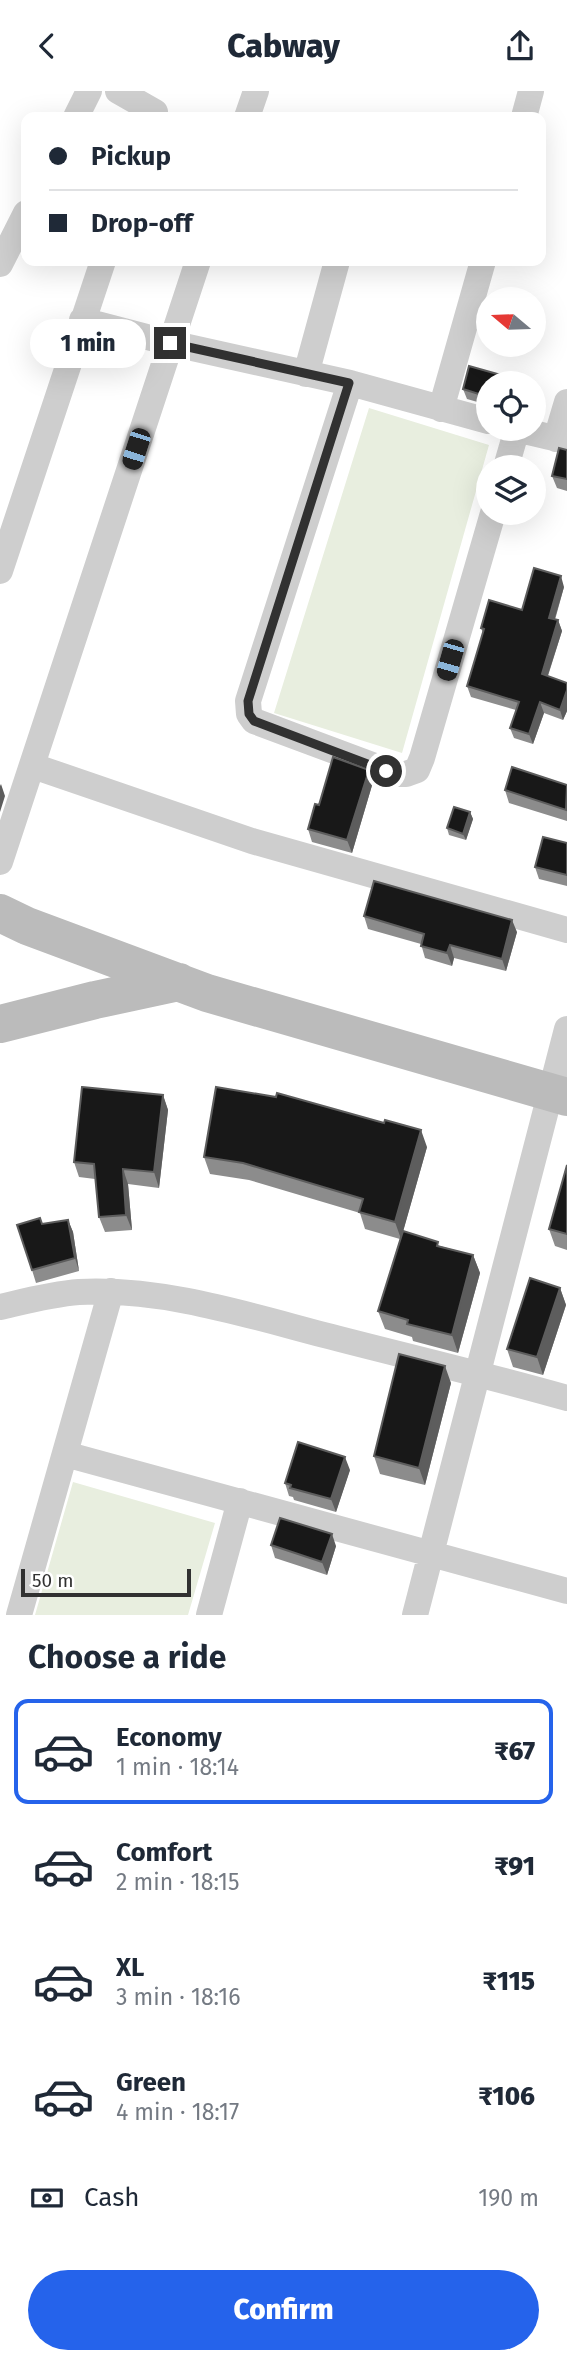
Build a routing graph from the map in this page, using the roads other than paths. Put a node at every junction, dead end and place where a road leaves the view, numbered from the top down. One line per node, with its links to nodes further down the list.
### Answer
1 (89, 91): 6 (street)
2 (118, 91): 5 (street)
3 (256, 91): 7 (street)
4 (531, 91): 8 (street)
5 (157, 107)
6 (78, 112)
7 (249, 112)
8 (525, 112)
9 (21, 223): 10 (street)
10 (0, 264)
11 (101, 266): 15 (street)
12 (196, 266): 16 (street)
13 (336, 266): 17 (street)
14 (482, 266): 20 (street)
15 (82, 320): 16 (street); 24 (street)
16 (170, 343): 17 (street); 25 (street)
17 (306, 374): 18 (street)
18 (349, 383): 20 (street); 23 (street)
19 (567, 402): 22 (street)
20 (441, 409): 21 (street)
21 (476, 418)
22 (561, 440)
23 (489, 525)
24 (0, 571)
25 (33, 766): 26 (street); 28 (street)
26 (0, 862)
27 (0, 913): 30 (street)
28 (567, 930)
29 (0, 940): 31 (street)
30 (179, 982): 31 (street); 34 (street)
31 (136, 992): 32 (street); 34 (street)
32 (0, 1024)
33 (567, 1029): 34 (street)
34 (557, 1106): 37 (street)
35 (111, 1291): 36 (street); 37 (street); 39 (street)
36 (0, 1307)
37 (478, 1373): 38 (street); 41 (street)
38 (567, 1398)
39 (65, 1454): 40 (street); 43 (street)
40 (240, 1501): 41 (street); 44 (street)
41 (431, 1554): 42 (street); 45 (street)
42 (567, 1591)
43 (19, 1615)
44 (209, 1615)
45 (415, 1615)

